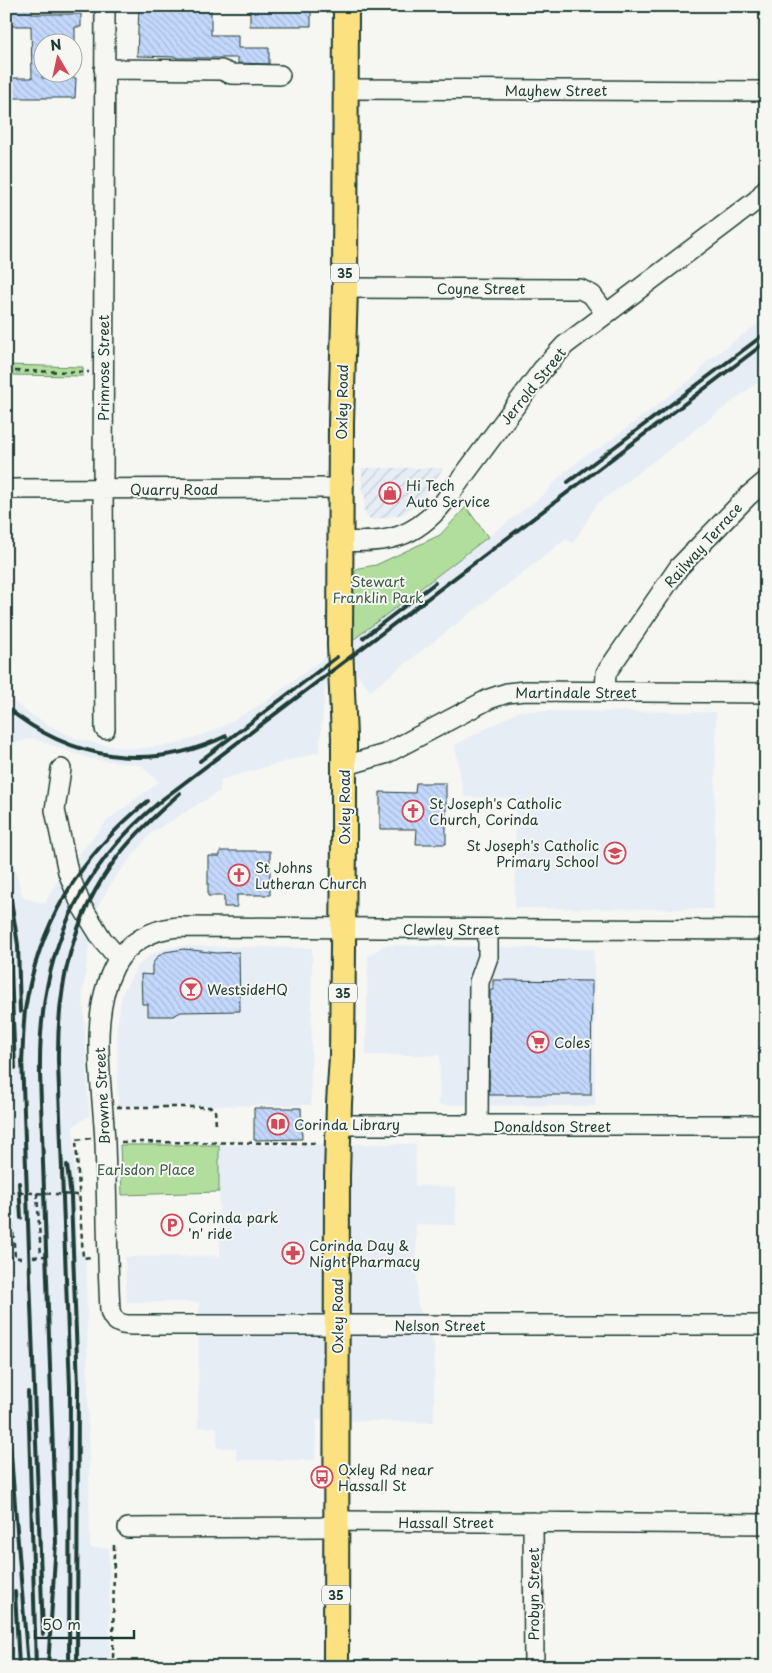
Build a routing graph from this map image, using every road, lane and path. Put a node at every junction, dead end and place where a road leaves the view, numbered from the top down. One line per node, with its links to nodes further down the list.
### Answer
1 (104, 6): 3 (street, Primrose Street)
2 (346, 6): 5 (main road, Oxley Road / 35)
3 (104, 70): 4 (street); 11 (street, Primrose Street)
4 (280, 75)
5 (346, 89): 6 (street, Mayhew Street); 8 (main road, Oxley Road / 35)
6 (766, 91)
7 (763, 195): 9 (street, Jerrold Street)
8 (345, 288): 9 (street, Coyne Street); 13 (main road, Oxley Road / 35)
9 (606, 314): 16 (street, Jerrold Street)
10 (6, 371): 11 (path)
11 (103, 372): 15 (street, Primrose Street)
12 (766, 481): 17 (street, Railway Terrace)
13 (342, 488): 15 (street, Quarry Road); 16 (main road, Oxley Road / 35)
14 (6, 490): 15 (street, Quarry Road)
15 (103, 490): 19 (street, Primrose Street)
16 (342, 540): 20 (main road, Oxley Road / 35)
17 (605, 692): 18 (street, Martindale Street); 20 (street, Martindale Street)
18 (766, 693)
19 (105, 729)
20 (344, 766): 22 (main road, Oxley Road / 35)
21 (61, 769): 26 (street)
22 (343, 928): 23 (street, Clewley Street); 25 (street, Clewley Street); 29 (main road, Oxley Road / 35)
23 (488, 929): 24 (street, Clewley Street); 31 (street)
24 (766, 930)
25 (138, 940): 26 (street, Browne Street)
26 (119, 959): 45 (street, Browne Street)
27 (115, 1107): 28 (path)
28 (216, 1125)
29 (338, 1125): 31 (street, Donaldson Street); 46 (main road, Oxley Road / 35)
30 (766, 1125): 31 (street, Donaldson Street)
31 (478, 1126)
32 (92, 1138): 37 (path)
33 (116, 1142): 34 (path)
34 (320, 1143)
35 (8, 1192): 36 (path, bridge); 41 (path)
36 (37, 1193): 37 (path, bridge); 38 (path)
37 (78, 1195): 43 (path)
38 (41, 1256): 39 (path); 42 (path)
39 (46, 1256)
40 (8, 1257): 41 (path)
41 (15, 1257): 44 (path)
42 (33, 1257)
43 (98, 1257)
44 (21, 1258)
45 (116, 1321): 46 (street, Nelson Street)
46 (337, 1325): 47 (street, Nelson Street); 49 (main road, Oxley Road / 35)
47 (766, 1325)
48 (533, 1522): 49 (street, Hassall Street); 50 (street, Hassall Street); 55 (street, Probyn Street)
49 (336, 1524): 51 (street, Hassall Street); 54 (main road, Oxley Road / 35)
50 (766, 1524)
51 (128, 1528)
52 (114, 1543): 53 (path)
53 (113, 1667)
54 (336, 1667)
55 (534, 1667)

